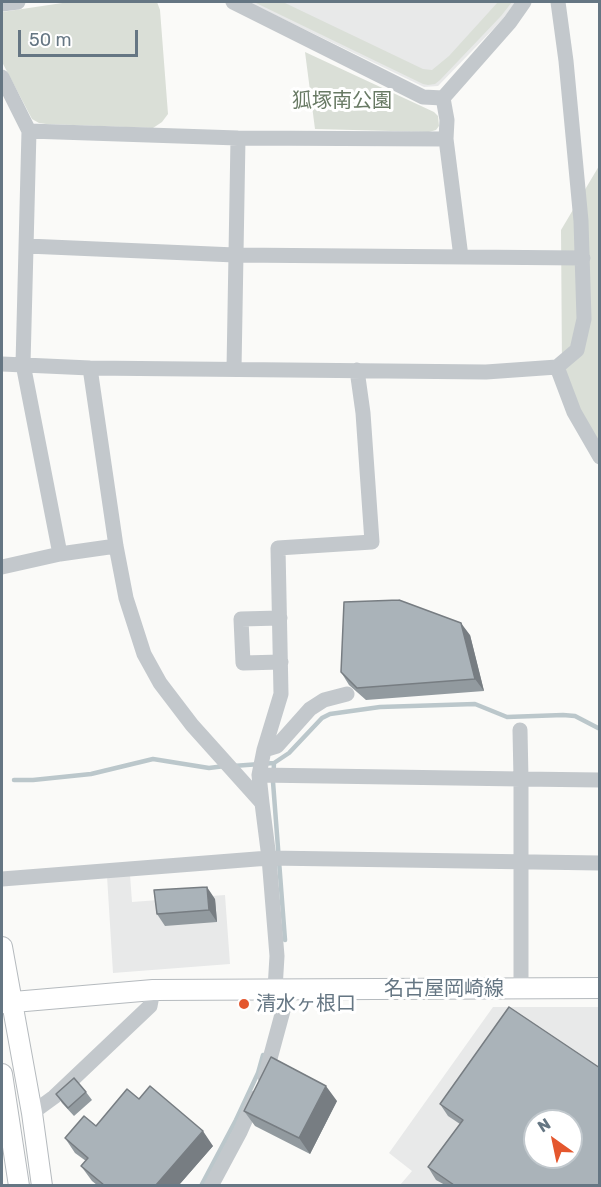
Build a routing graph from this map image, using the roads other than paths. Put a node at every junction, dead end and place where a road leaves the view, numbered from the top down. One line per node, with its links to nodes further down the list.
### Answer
1 (18, 2): 5 (street)
2 (233, 2): 7 (street)
3 (524, 2): 7 (street)
4 (558, 2): 14 (street)
5 (2, 4)
6 (2, 77): 8 (street)
7 (442, 98): 10 (street)
8 (29, 131): 9 (street); 11 (street)
9 (238, 138): 10 (street); 12 (street)
10 (446, 140): 13 (street)
11 (27, 246): 12 (street); 16 (street)
12 (235, 255): 13 (street); 19 (street)
13 (461, 257): 14 (street)
14 (584, 258): 17 (street)
15 (2, 364): 16 (street)
16 (23, 364): 18 (street); 23 (street)
17 (557, 367): 20 (street); 21 (street)
18 (90, 368): 19 (street); 22 (street)
19 (234, 369): 20 (street)
20 (357, 370): 25 (street)
21 (600, 458)
22 (116, 546): 23 (street); 33 (street)
23 (60, 554): 24 (street)
24 (2, 567)
25 (280, 618): 26 (street); 26 (street)
26 (281, 662): 29 (street)
27 (347, 694): 29 (street)
28 (520, 730): 31 (street)
29 (264, 750): 30 (street)
30 (259, 775): 31 (street); 33 (street)
31 (521, 779): 32 (street); 35 (street)
32 (600, 780)
33 (262, 803): 34 (street)
34 (269, 858): 35 (street); 37 (street); 41 (street)
35 (521, 863): 36 (street); 39 (street)
36 (600, 863)
37 (2, 879)
38 (2, 947): 43 (main road)
39 (521, 988): 40 (main road, 名古屋岡崎線); 41 (main road, 名古屋岡崎線)
40 (600, 988)
41 (280, 989): 42 (main road, 名古屋岡崎線); 49 (street)
42 (153, 990): 43 (main road, 名古屋岡崎線); 45 (street)
43 (7, 1003): 45 (main road)
44 (2, 1074): 46 (main road)
45 (32, 1113): 48 (main road)
46 (7, 1142): 47 (main road)
47 (19, 1185)
48 (42, 1185)
49 (211, 1185)

